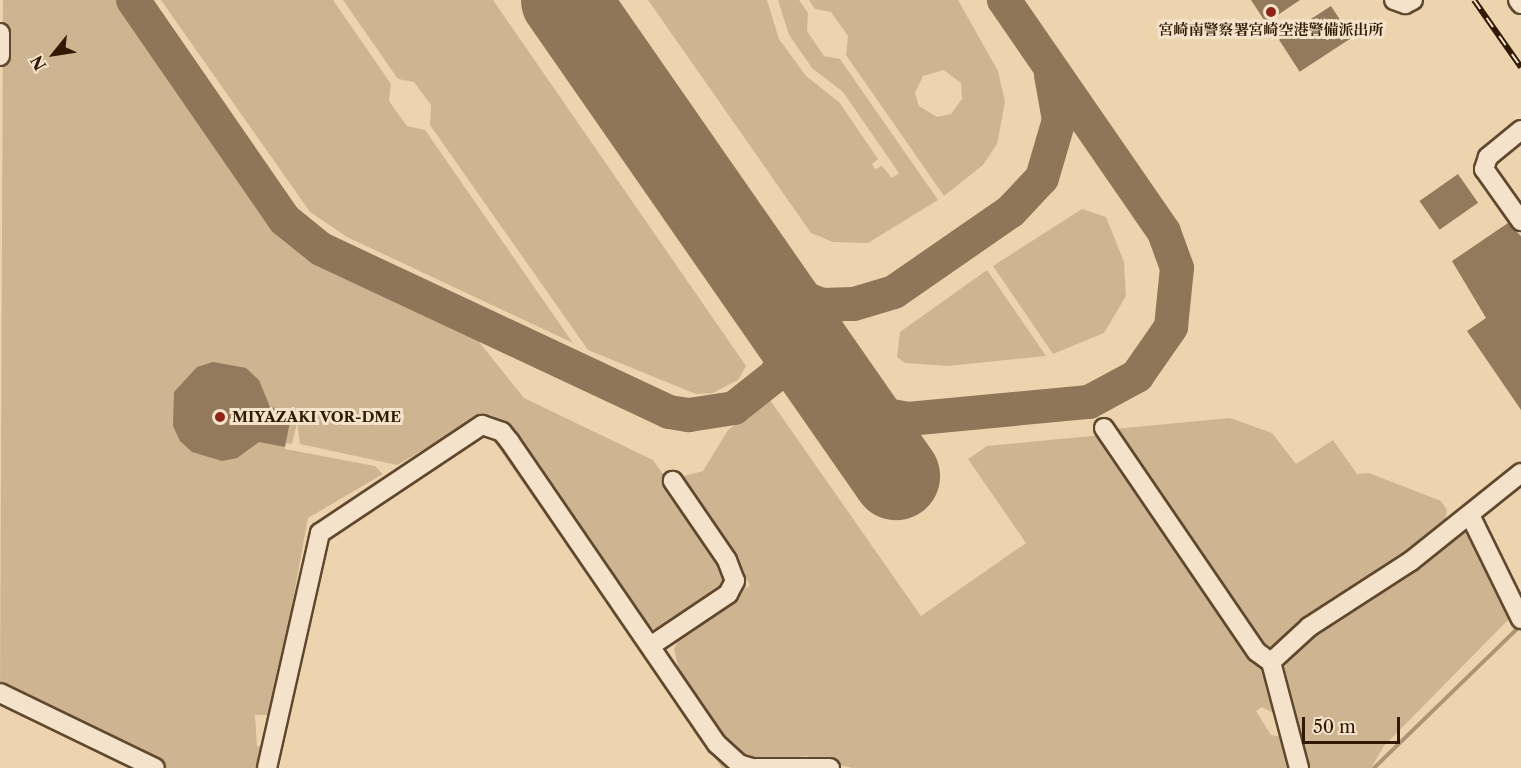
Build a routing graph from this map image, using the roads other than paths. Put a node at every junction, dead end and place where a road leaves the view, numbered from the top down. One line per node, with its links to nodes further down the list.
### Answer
1 (1394, 0): 2 (street)
2 (1413, 0)
3 (1518, 0): 4 (street)
4 (1521, 4)
5 (0, 33): 6 (street)
6 (0, 56)
7 (1521, 130): 8 (street)
8 (1521, 221)
9 (1104, 428): 15 (street)
10 (1521, 473): 12 (street)
11 (673, 481): 14 (street)
12 (1470, 515): 13 (street); 15 (street)
13 (1519, 616)
14 (652, 645): 18 (street); 19 (street)
15 (1271, 662): 21 (street)
16 (0, 693): 17 (street)
17 (155, 768)
18 (267, 768)
19 (754, 768): 20 (street)
20 (830, 768)
21 (1299, 768)

